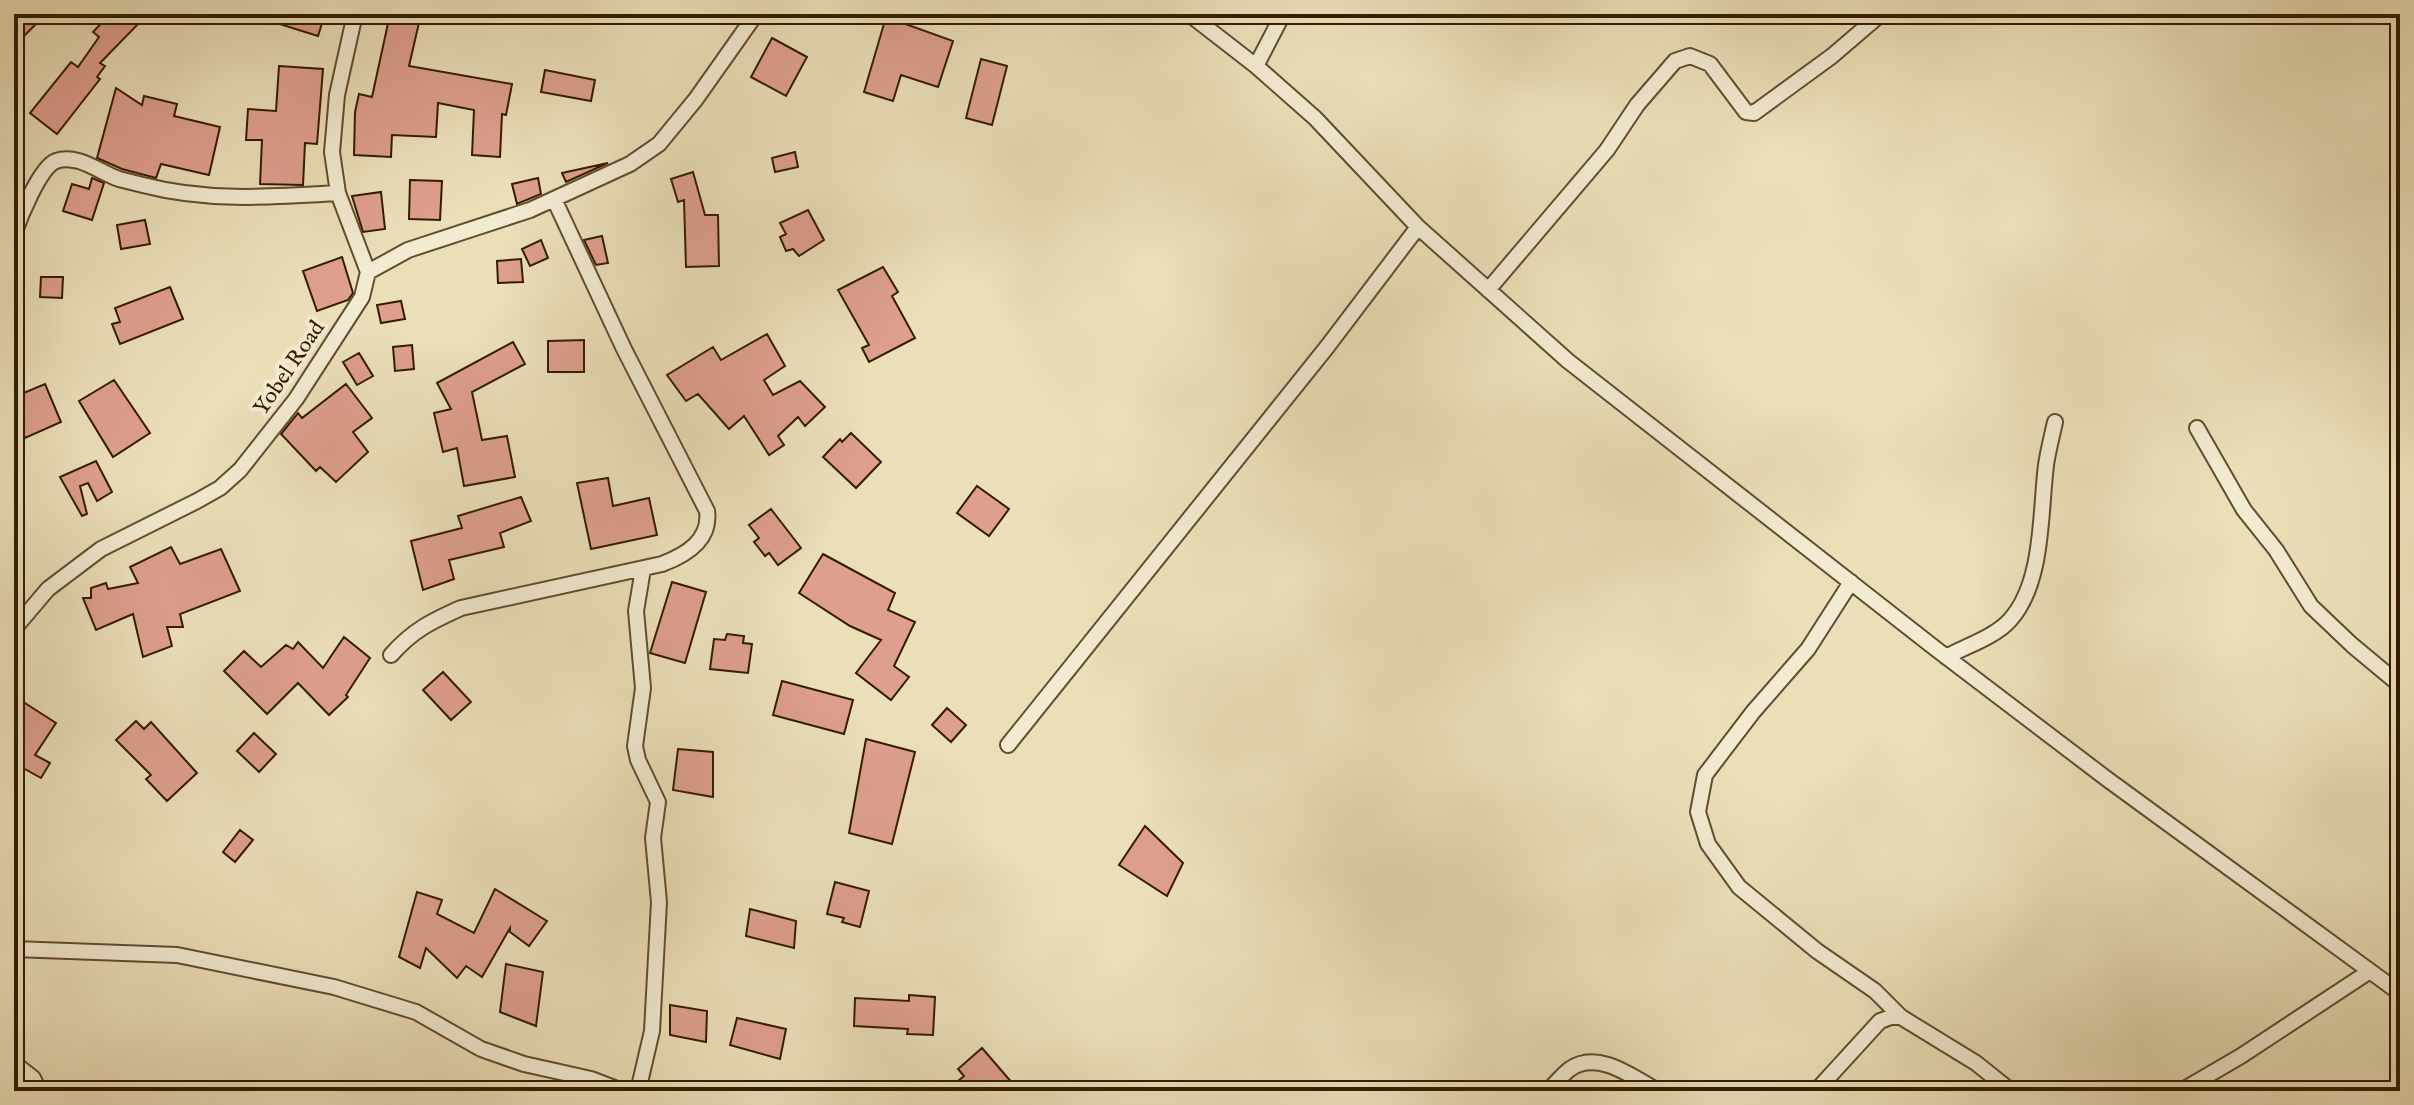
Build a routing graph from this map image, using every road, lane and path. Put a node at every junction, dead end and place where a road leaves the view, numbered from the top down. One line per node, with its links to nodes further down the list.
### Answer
1 (355, 14): 7 (street)
2 (756, 14): 8 (street)
3 (1189, 14): 6 (street)
4 (1283, 14): 6 (street)
5 (1881, 14): 12 (street)
6 (1256, 66): 9 (street)
7 (338, 193): 10 (street); 11 (street)
8 (554, 199): 11 (street); 15 (street)
9 (1418, 227): 12 (street); 21 (street)
10 (14, 234)
11 (368, 272): 17 (street, Yobel Road)
12 (1488, 290): 16 (street)
13 (2055, 422): 19 (street)
14 (2197, 428): 20 (street)
15 (643, 569): 18 (street); 29 (street)
16 (1851, 582): 19 (street); 25 (street)
17 (14, 629)
18 (391, 655)
19 (1946, 657): 23 (street)
20 (2400, 685)
21 (1008, 745)
22 (14, 949): 28 (street)
23 (2370, 971): 24 (street); 34 (street)
24 (2400, 993)
25 (1901, 1017): 32 (street); 33 (street)
26 (14, 1063): 27 (street)
27 (39, 1091)
28 (622, 1091)
29 (638, 1091)
30 (1548, 1091): 31 (street)
31 (1658, 1091)
32 (1816, 1091)
33 (2011, 1091)
34 (2181, 1091)

